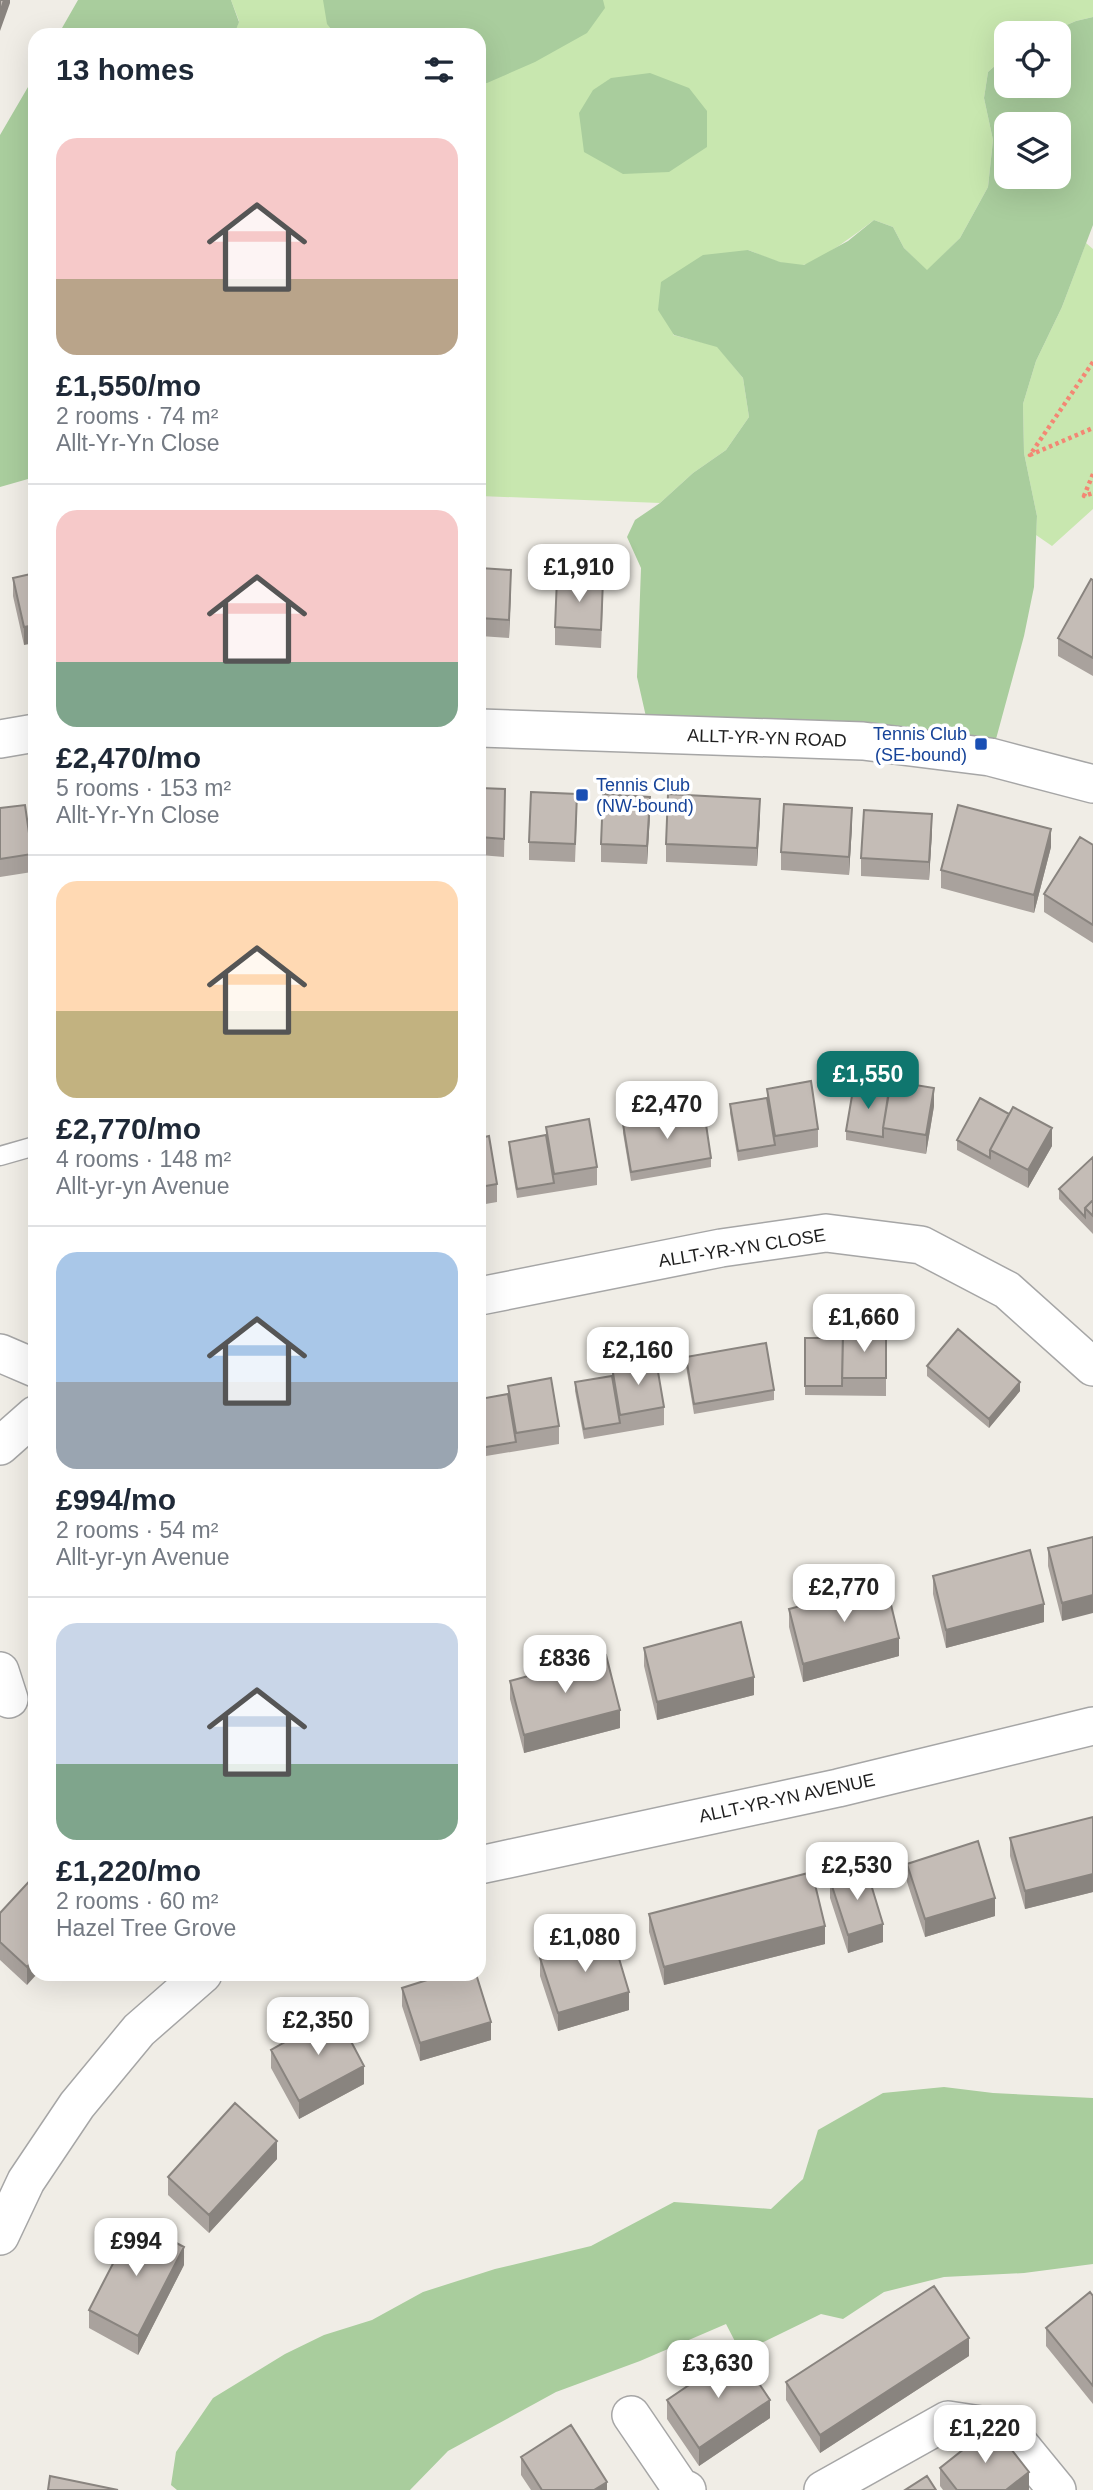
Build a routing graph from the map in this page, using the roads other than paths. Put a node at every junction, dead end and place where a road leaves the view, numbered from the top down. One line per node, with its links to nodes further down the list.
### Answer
1 (486, 728): 4 (street, ALLT-YR-YN ROAD)
2 (28, 734): 3 (street)
3 (0, 738)
4 (1093, 783)
5 (28, 1148): 6 (lane)
6 (0, 1156)
7 (486, 1295): 10 (street, ALLT-YR-YN CLOSE)
8 (0, 1353): 9 (street)
9 (28, 1365)
10 (1093, 1367)
11 (28, 1421): 12 (street)
12 (0, 1446)
13 (1093, 1726): 14 (street, ALLT-YR-YN AVENUE)
14 (486, 1864)
15 (195, 1981): 16 (street)
16 (0, 2236)
17 (631, 2415): 18 (street)
18 (687, 2490)
19 (823, 2490): 20 (street)
20 (1057, 2490)

